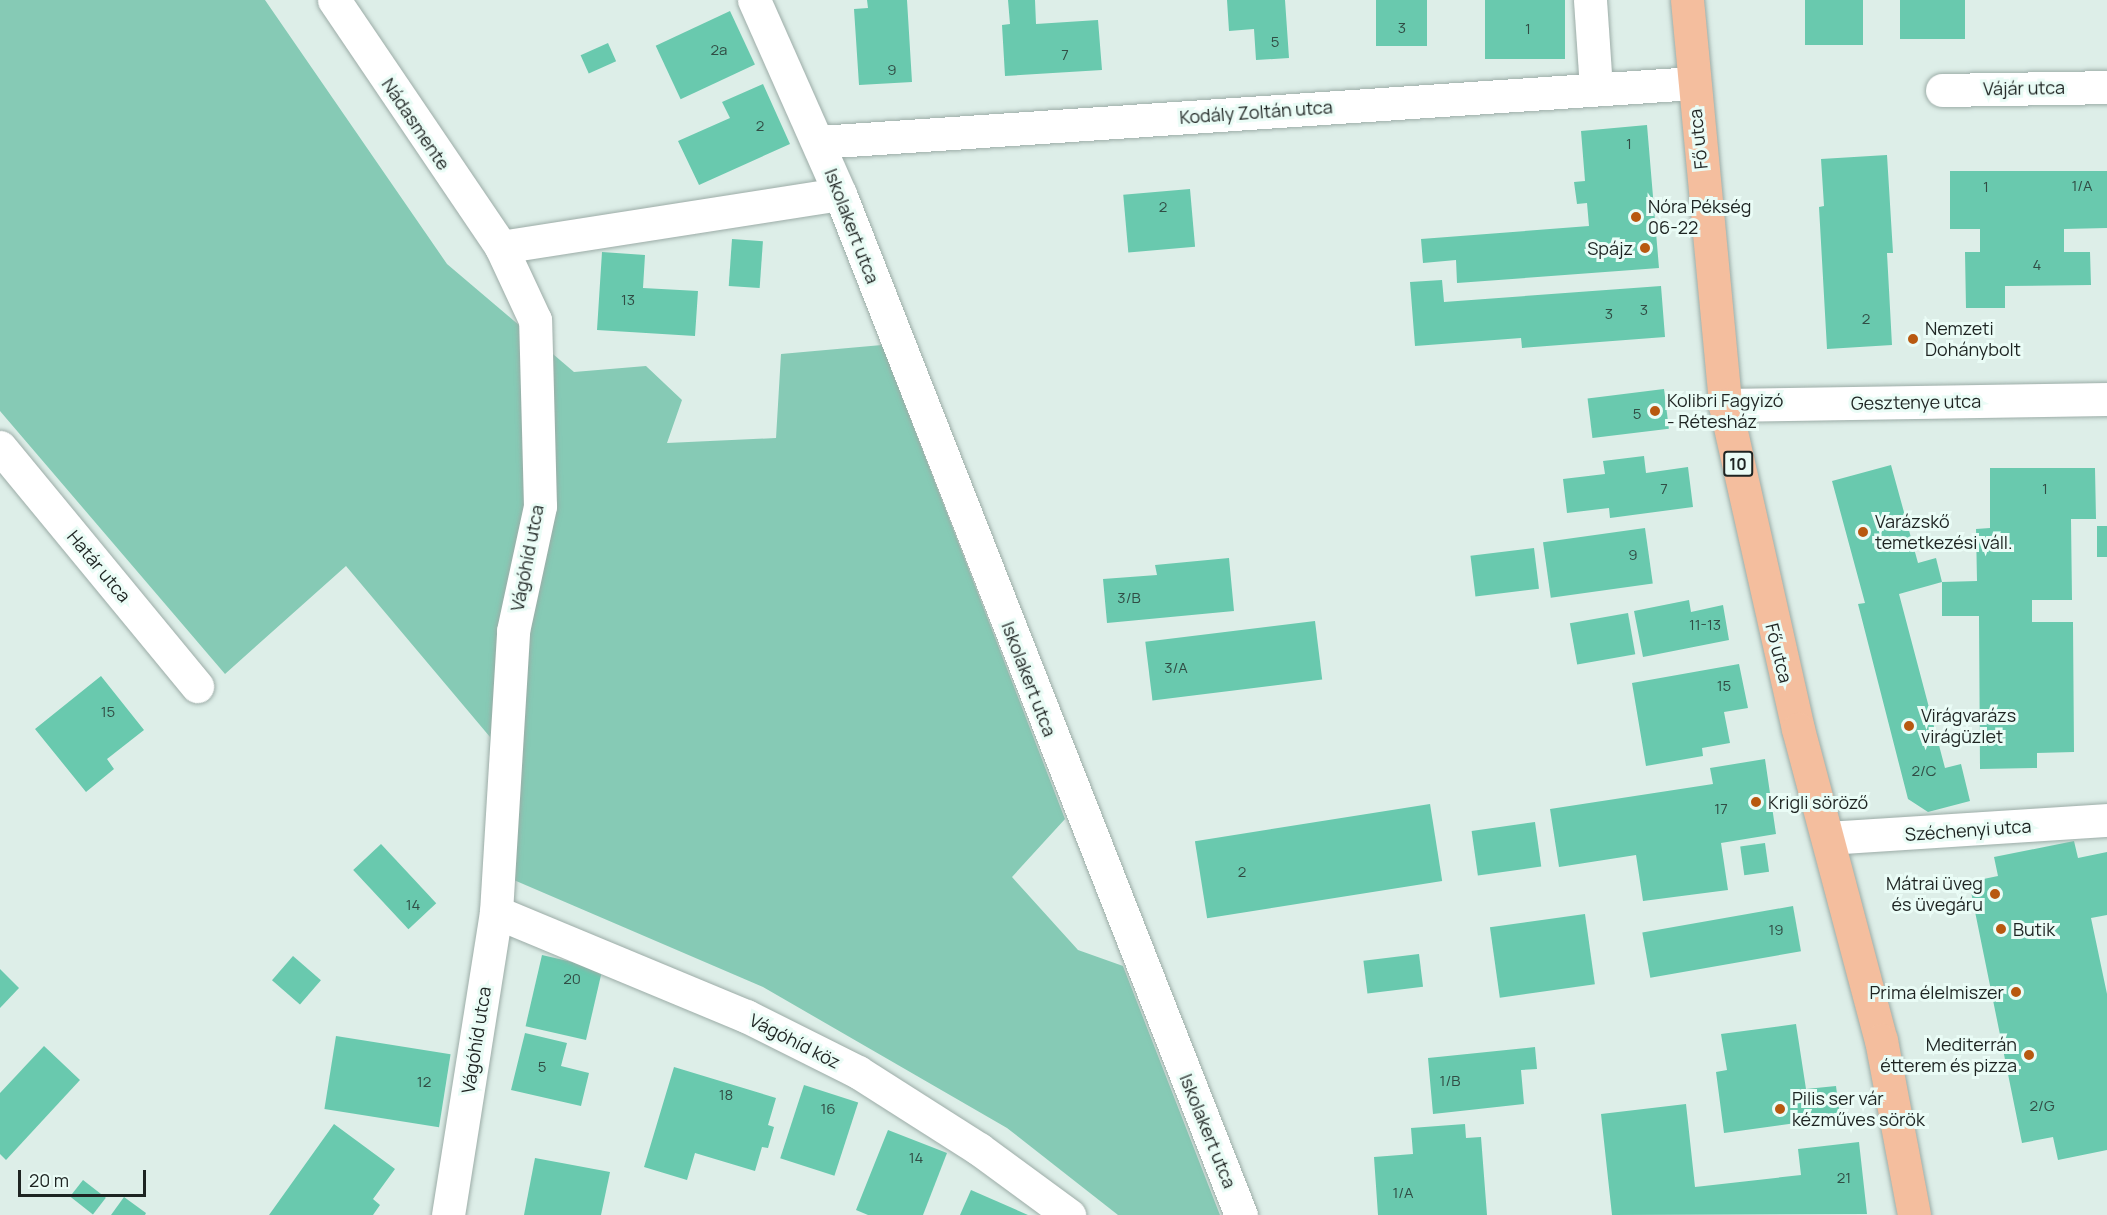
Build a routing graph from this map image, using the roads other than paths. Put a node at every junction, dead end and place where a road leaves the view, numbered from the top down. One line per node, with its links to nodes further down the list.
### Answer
1 (334, 0): 11 (street, Nádasmente)
2 (754, 0): 9 (street, Iskolakert utca)
3 (1590, 0): 7 (street)
4 (1687, 0): 5 (main road, 10)
5 (1693, 83): 7 (street, Kodály Zoltán utca); 13 (main road, Fő utca / 10)
6 (2107, 87): 8 (street, Vájár utca)
7 (1596, 89): 9 (street, Kodály Zoltán utca)
8 (1942, 90)
9 (819, 142): 10 (street, Iskolakert utca)
10 (840, 194): 11 (street); 21 (street, Iskolakert utca)
11 (501, 247): 18 (street, Vágóhíd utca)
12 (2107, 399): 13 (street, Gesztenye utca)
13 (1725, 405): 17 (main road, Fő utca / 10)
14 (0, 447): 15 (street, Határ utca)
15 (197, 686)
16 (2107, 820): 17 (street, Széchenyi utca)
17 (1828, 838): 22 (main road, Fő utca / 10)
18 (496, 912): 19 (street, Vágóhíd utca); 20 (street, Vágóhíd köz)
19 (448, 1215)
20 (1069, 1215)
21 (1242, 1215)
22 (1914, 1215)

